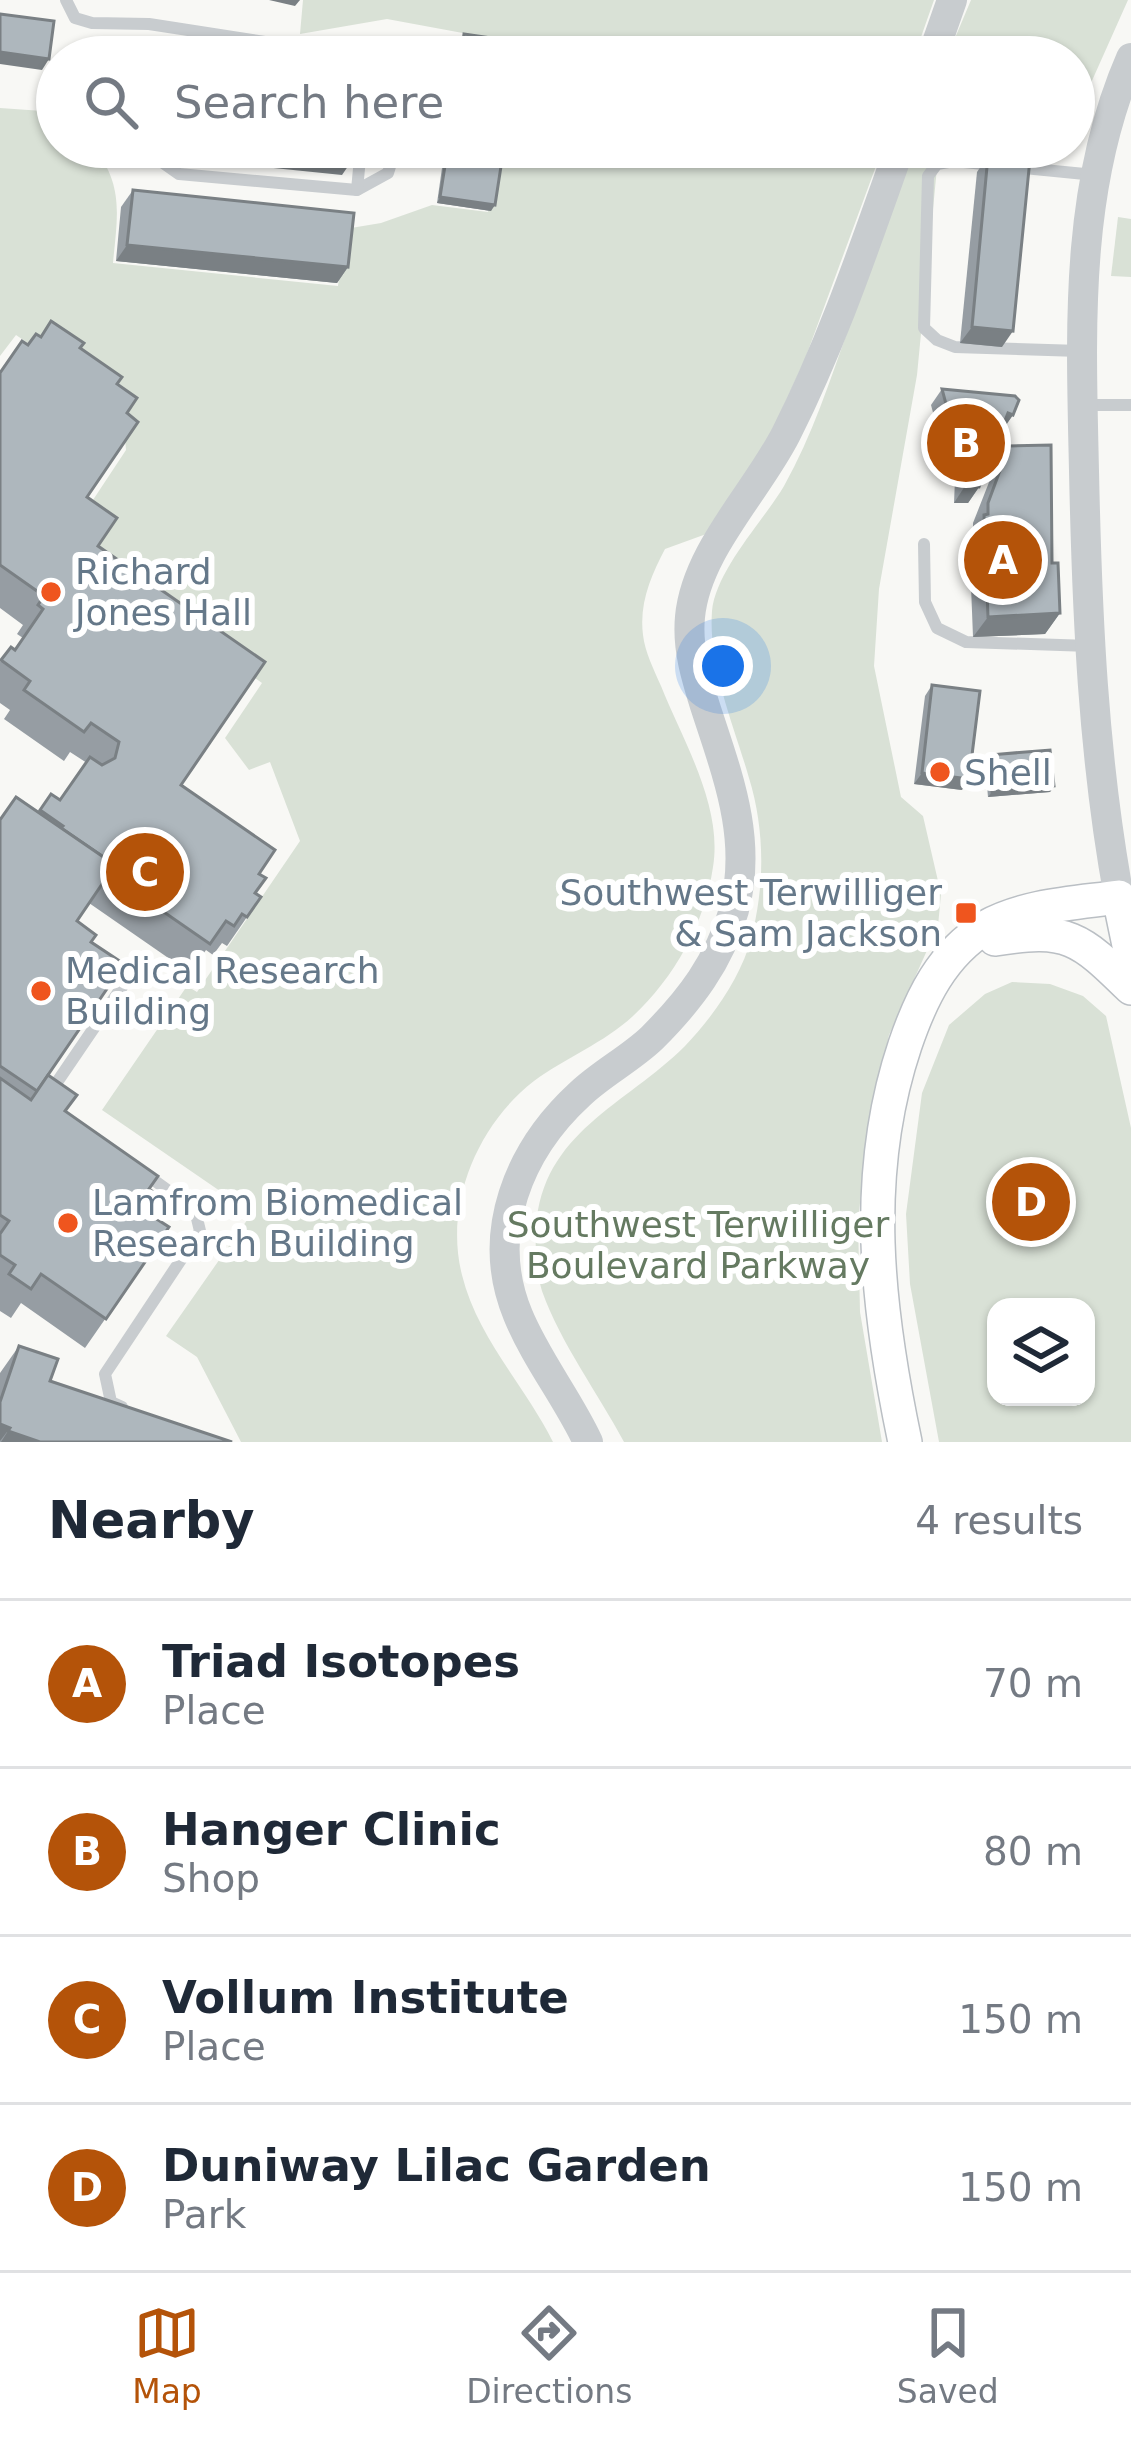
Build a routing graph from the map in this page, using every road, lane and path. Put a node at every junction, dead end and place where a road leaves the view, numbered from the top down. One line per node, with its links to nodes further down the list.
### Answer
1 (65, 0): 3 (lane)
2 (952, 0): 4 (street)
3 (227, 36)
4 (939, 36)
5 (1131, 58): 12 (street)
6 (170, 168): 13 (lane)
7 (359, 168): 13 (lane)
8 (389, 168): 13 (lane)
9 (892, 168): 27 (street)
10 (934, 168): 14 (lane)
11 (1024, 168): 12 (lane)
12 (1095, 175): 14 (street)
13 (357, 190)
14 (1082, 351): 15 (street)
15 (1083, 405): 16 (lane); 18 (street)
16 (1131, 405)
17 (924, 544): 18 (lane)
18 (1091, 646): 19 (street)
19 (1119, 897): 20 (main road); 21 (main road)
20 (964, 944): 23 (main road); 28 (main road)
21 (1131, 955)
22 (128, 978): 24 (lane)
23 (1131, 988)
24 (52, 1106)
25 (123, 1158): 26 (lane)
26 (131, 1411)
27 (588, 1442)
28 (905, 1442)

